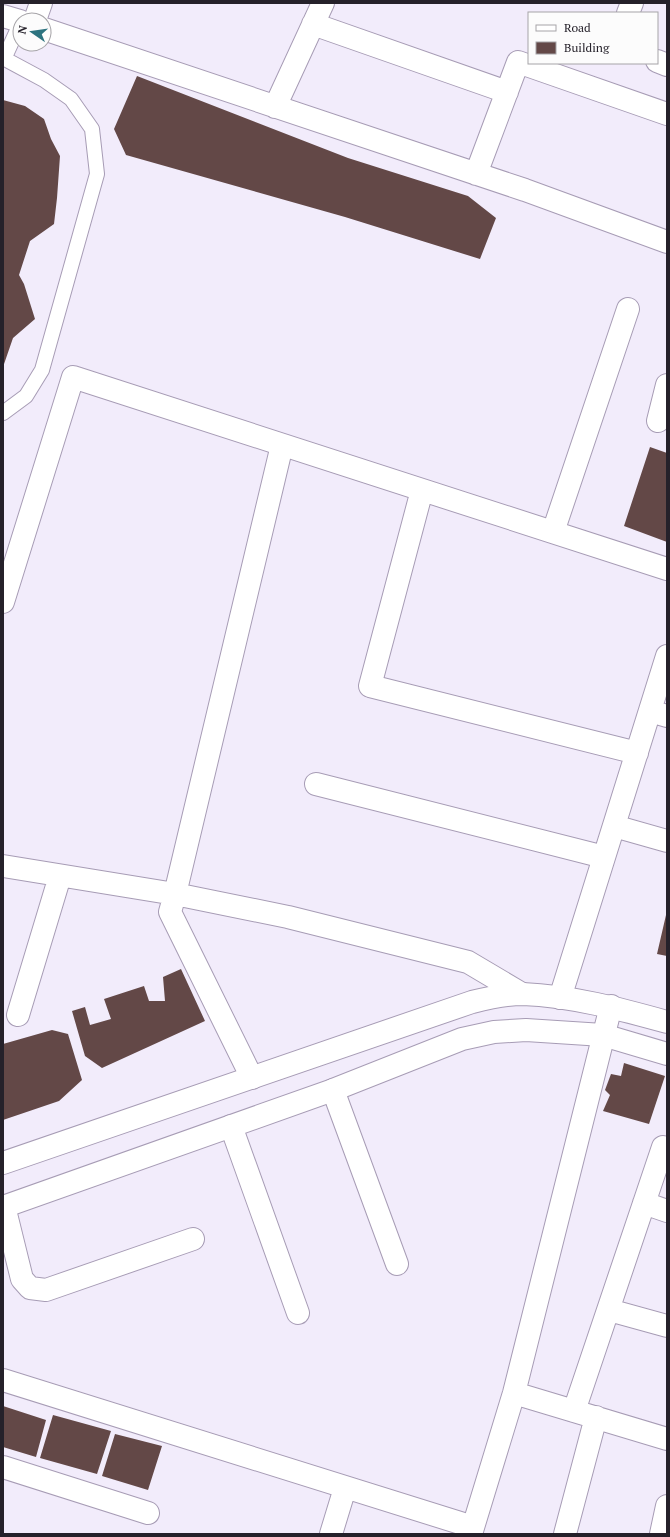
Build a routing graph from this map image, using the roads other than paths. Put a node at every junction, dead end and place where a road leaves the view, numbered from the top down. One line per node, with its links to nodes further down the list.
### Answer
1 (323, 3): 2 (street)
2 (313, 24): 6 (street); 7 (street)
3 (52, 33): 7 (street)
4 (12, 40): 5 (lane)
5 (4, 58): 13 (lane)
6 (507, 92): 8 (street); 9 (street)
7 (275, 107): 9 (street)
8 (667, 114)
9 (476, 174): 10 (street)
10 (667, 242)
11 (628, 309): 17 (street)
12 (667, 385): 14 (street)
13 (3, 413)
14 (658, 421)
15 (282, 445): 16 (street); 19 (street); 29 (street)
16 (422, 490): 17 (street); 22 (street)
17 (553, 532): 18 (street)
18 (667, 569)
19 (3, 602)
20 (667, 656): 21 (street)
21 (658, 714): 22 (street)
22 (637, 752): 24 (street)
23 (316, 784): 26 (street)
24 (614, 826): 25 (street); 26 (street)
25 (667, 841)
26 (604, 857): 31 (street)
27 (3, 866): 28 (street)
28 (60, 876): 29 (street); 33 (street)
29 (175, 894): 30 (street); 37 (street)
30 (522, 994): 31 (street); 37 (street)
31 (560, 998): 32 (street)
32 (611, 1006): 34 (street); 35 (street)
33 (18, 1015)
34 (667, 1022)
35 (603, 1035): 36 (street); 38 (street); 51 (street)
36 (667, 1054)
37 (252, 1078): 41 (street)
38 (333, 1090): 39 (street); 46 (street)
39 (231, 1126): 43 (street); 48 (street)
40 (663, 1147): 42 (street)
41 (3, 1163)
42 (644, 1204): 44 (street); 47 (street)
43 (3, 1207): 45 (street)
44 (667, 1211)
45 (193, 1239)
46 (397, 1264)
47 (608, 1310): 49 (street); 52 (street)
48 (298, 1313)
49 (667, 1326)
50 (3, 1380): 56 (street)
51 (514, 1393): 52 (street); 59 (street)
52 (574, 1411): 53 (street)
53 (596, 1417): 54 (street); 61 (street)
54 (667, 1438)
55 (3, 1467): 58 (street)
56 (345, 1488): 59 (street); 60 (street)
57 (667, 1506): 62 (street)
58 (148, 1513)
59 (472, 1531)
60 (331, 1534)
61 (565, 1534)
62 (661, 1534)

